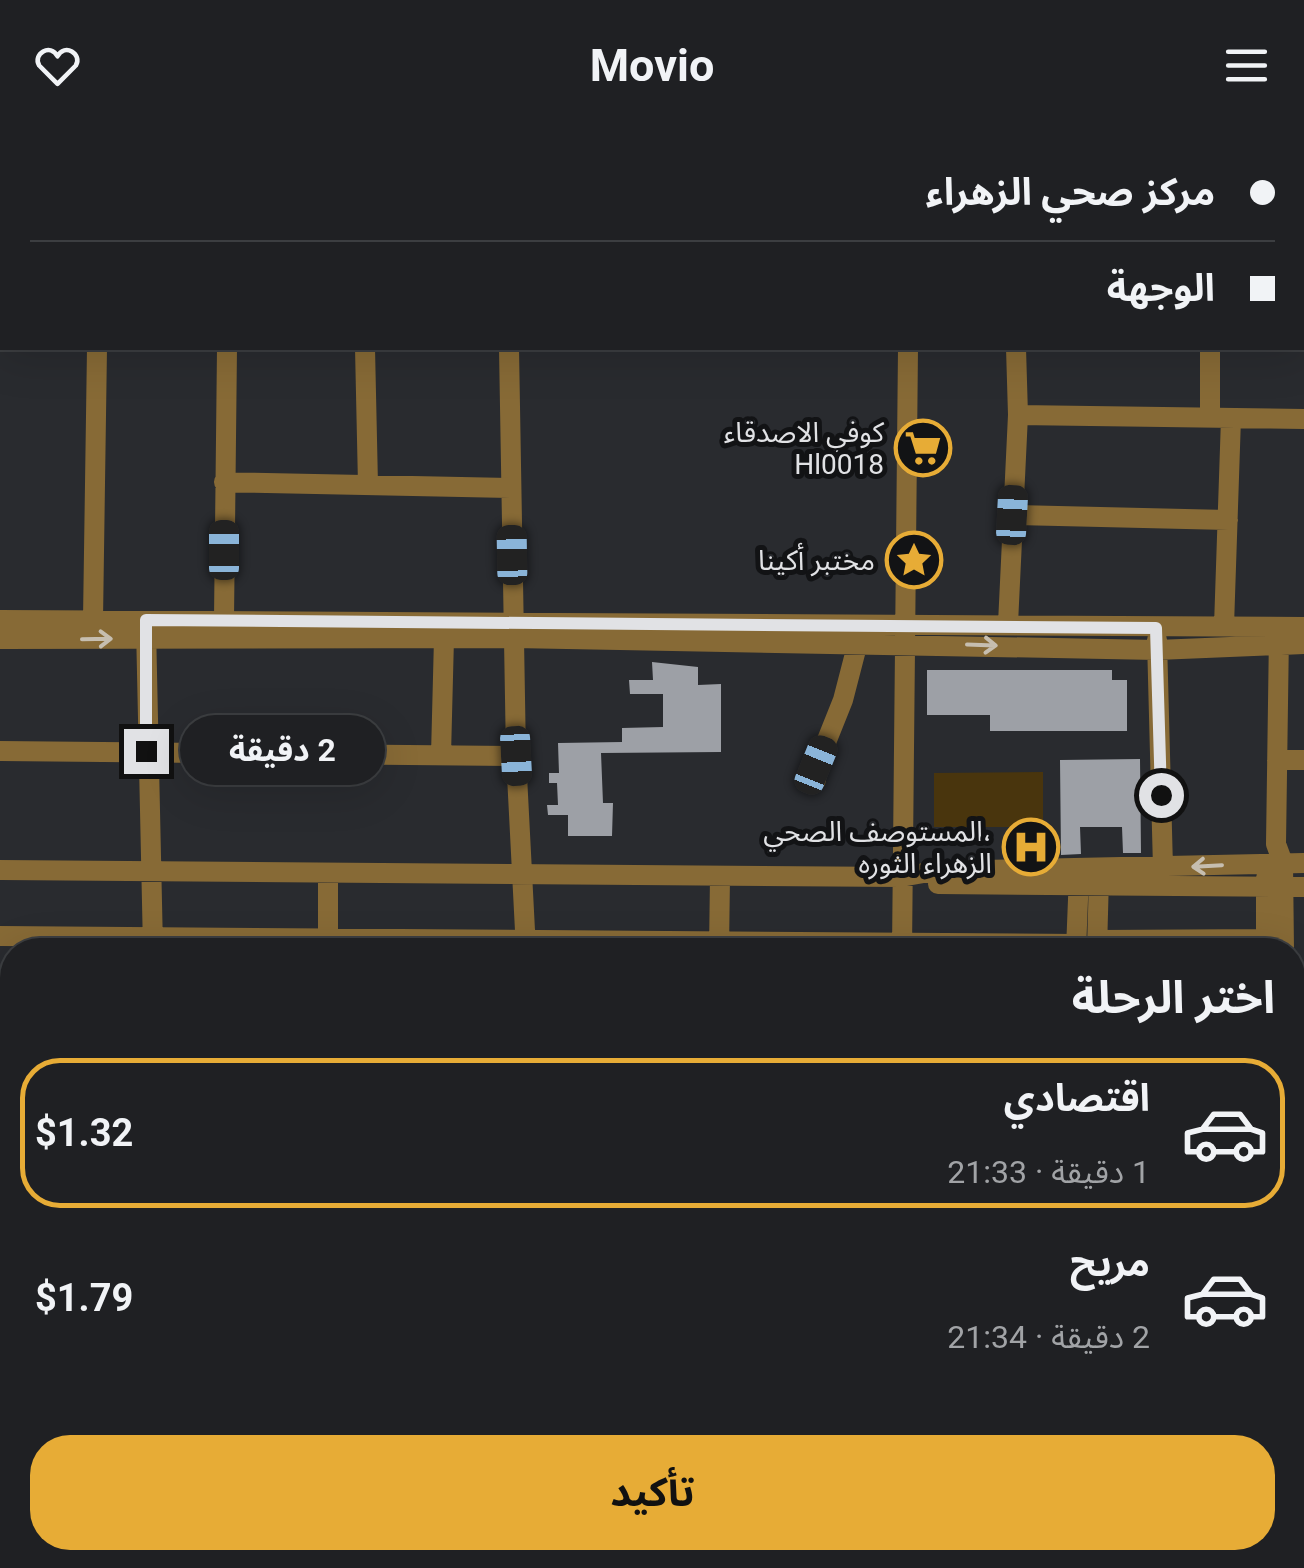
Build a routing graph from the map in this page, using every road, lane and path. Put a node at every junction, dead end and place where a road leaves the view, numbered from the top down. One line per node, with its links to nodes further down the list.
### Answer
1 (97, 350): 18 (street)
2 (227, 350): 11 (street)
3 (365, 350): 12 (street)
4 (509, 350): 13 (street)
5 (908, 350): 24 (street)
6 (1016, 350): 8 (street)
7 (1210, 350): 9 (street)
8 (1018, 415): 9 (street); 14 (street)
9 (1221, 418): 10 (street); 15 (street)
10 (1304, 419)
11 (224, 482): 12 (street); 16 (street)
12 (368, 485): 13 (street)
13 (510, 488): 23 (street)
14 (1012, 515): 15 (street); 19 (street)
15 (1228, 520): 20 (street)
16 (224, 619): 22 (street); 23 (street)
17 (0, 620): 18 (street)
18 (92, 620): 22 (street)
19 (1008, 624): 24 (street); 28 (street)
20 (1224, 626): 25 (street); 28 (street)
21 (1304, 627): 25 (street)
22 (146, 629): 26 (street); 27 (street, one-way to 22); 32 (street)
23 (514, 630): 24 (street); 26 (street); 29 (street); 34 (street)
24 (902, 633): 28 (street, one-way to 28); 29 (street); 45 (street)
25 (1278, 634): 28 (street); 30 (street); 35 (street)
26 (444, 638): 33 (street)
27 (0, 639)
28 (1157, 639): 39 (street)
29 (858, 642): 37 (street)
30 (1304, 644)
31 (0, 751): 32 (street)
32 (146, 751): 33 (street); 41 (street)
33 (440, 755): 34 (street)
34 (516, 756): 43 (street)
35 (1277, 760): 36 (street); 38 (street)
36 (1304, 760)
37 (816, 780)
38 (1282, 858): 39 (street, one-way to 39); 47 (street)
39 (1163, 868): 46 (street)
40 (0, 870): 41 (street)
41 (149, 873): 42 (street); 50 (street)
42 (328, 874): 43 (street); 51 (street)
43 (521, 875): 44 (street); 52 (street)
44 (720, 877): 45 (street); 53 (street)
45 (901, 877): 46 (street); 54 (street)
46 (1089, 877): 47 (street); 55 (street)
47 (1285, 887): 56 (street)
48 (0, 936): 49 (street)
49 (38, 938)
50 (153, 938)
51 (328, 938)
52 (526, 938)
53 (718, 938)
54 (902, 938)
55 (1087, 938)
56 (1281, 938)

